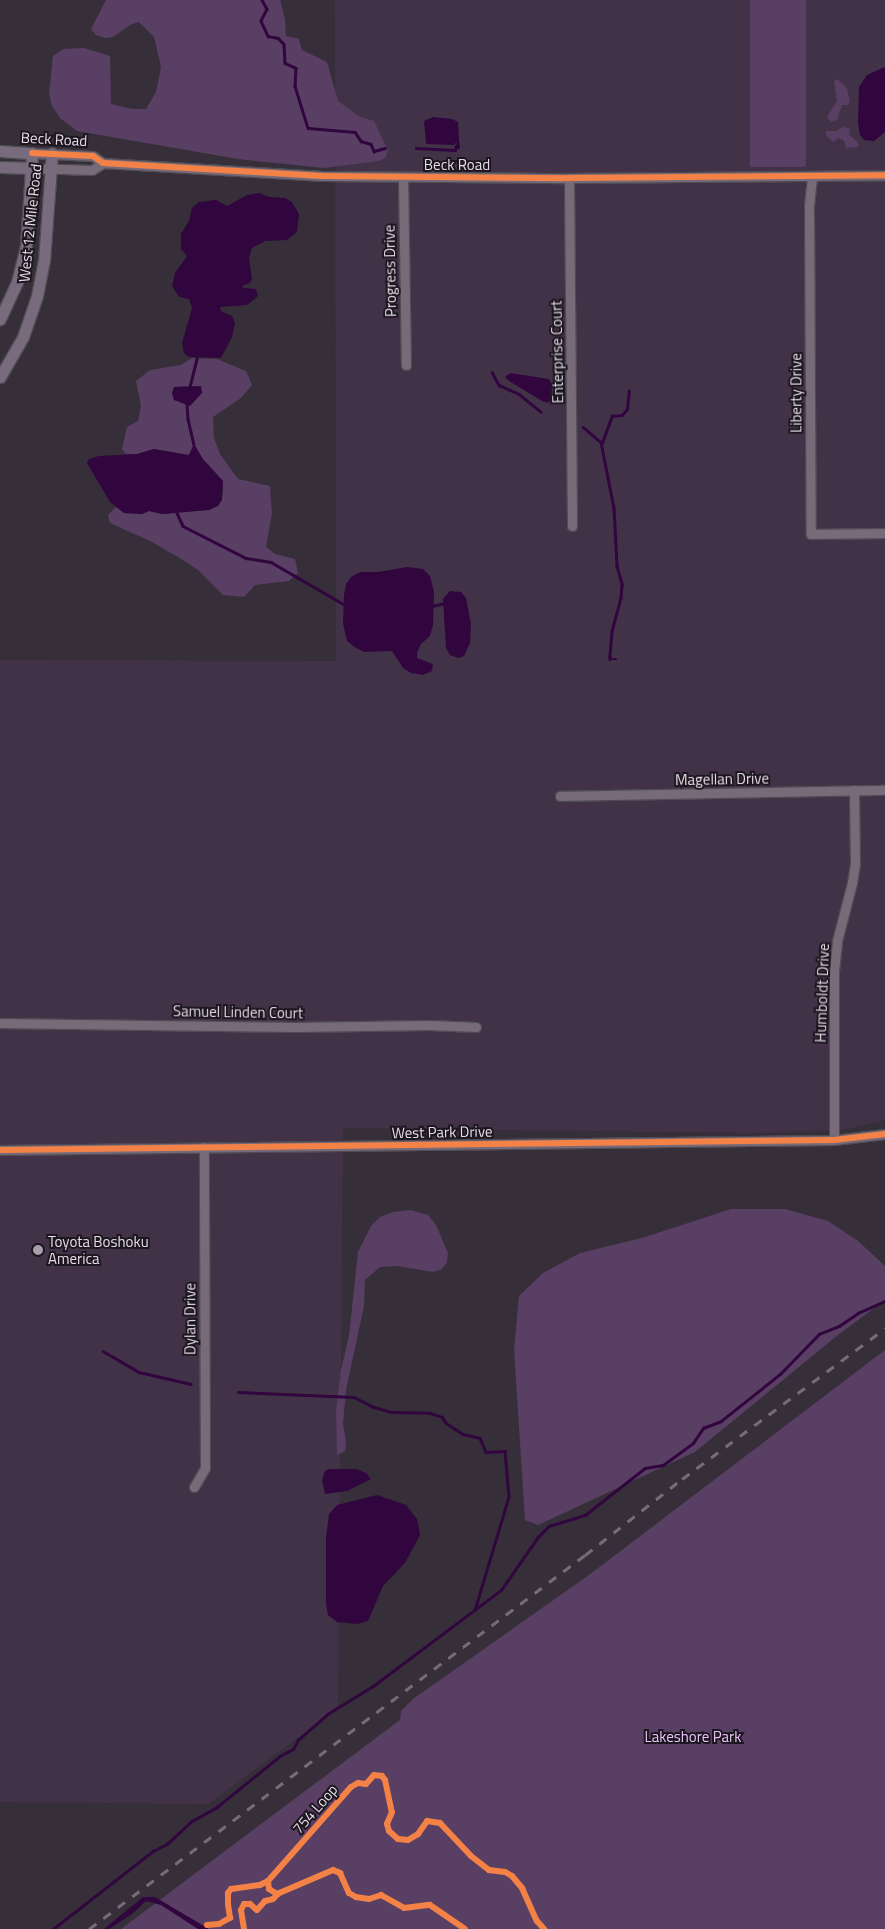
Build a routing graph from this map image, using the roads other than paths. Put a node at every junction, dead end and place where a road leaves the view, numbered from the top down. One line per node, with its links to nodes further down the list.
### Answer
1 (0, 151): 2 (main road, Beck Road)
2 (32, 152): 3 (street, Beck Road); 6 (main road, West 12 Mile Road)
3 (52, 153): 4 (street, Beck Road); 7 (main road, West 12 Mile Road)
4 (103, 163): 7 (street, Beck Road); 9 (street, Beck Road)
5 (0, 167): 6 (main road, Beck Road)
6 (31, 168): 7 (street, Beck Road); 12 (main road, West 12 Mile Road)
7 (51, 169): 14 (main road, West 12 Mile Road)
8 (885, 175): 10 (street, Beck Road)
9 (403, 177): 11 (street, Beck Road); 13 (street, Progress Drive)
10 (812, 177): 11 (street, Beck Road); 16 (street, Liberty Drive)
11 (569, 178): 15 (street, Enterprise Court)
12 (0, 318)
13 (406, 365)
14 (0, 377)
15 (572, 526)
16 (885, 533)
17 (854, 790): 18 (street, Magellan Drive); 19 (street, Magellan Drive); 23 (street, Humboldt Drive)
18 (885, 790)
19 (560, 796)
20 (0, 1023): 21 (street, Samuel Linden Court)
21 (476, 1026)
22 (885, 1134): 23 (street, West Park Drive)
23 (834, 1140): 24 (street, West Park Drive)
24 (204, 1147): 25 (street, West Park Drive); 26 (street, Dylan Drive)
25 (0, 1150)
26 (194, 1487)

